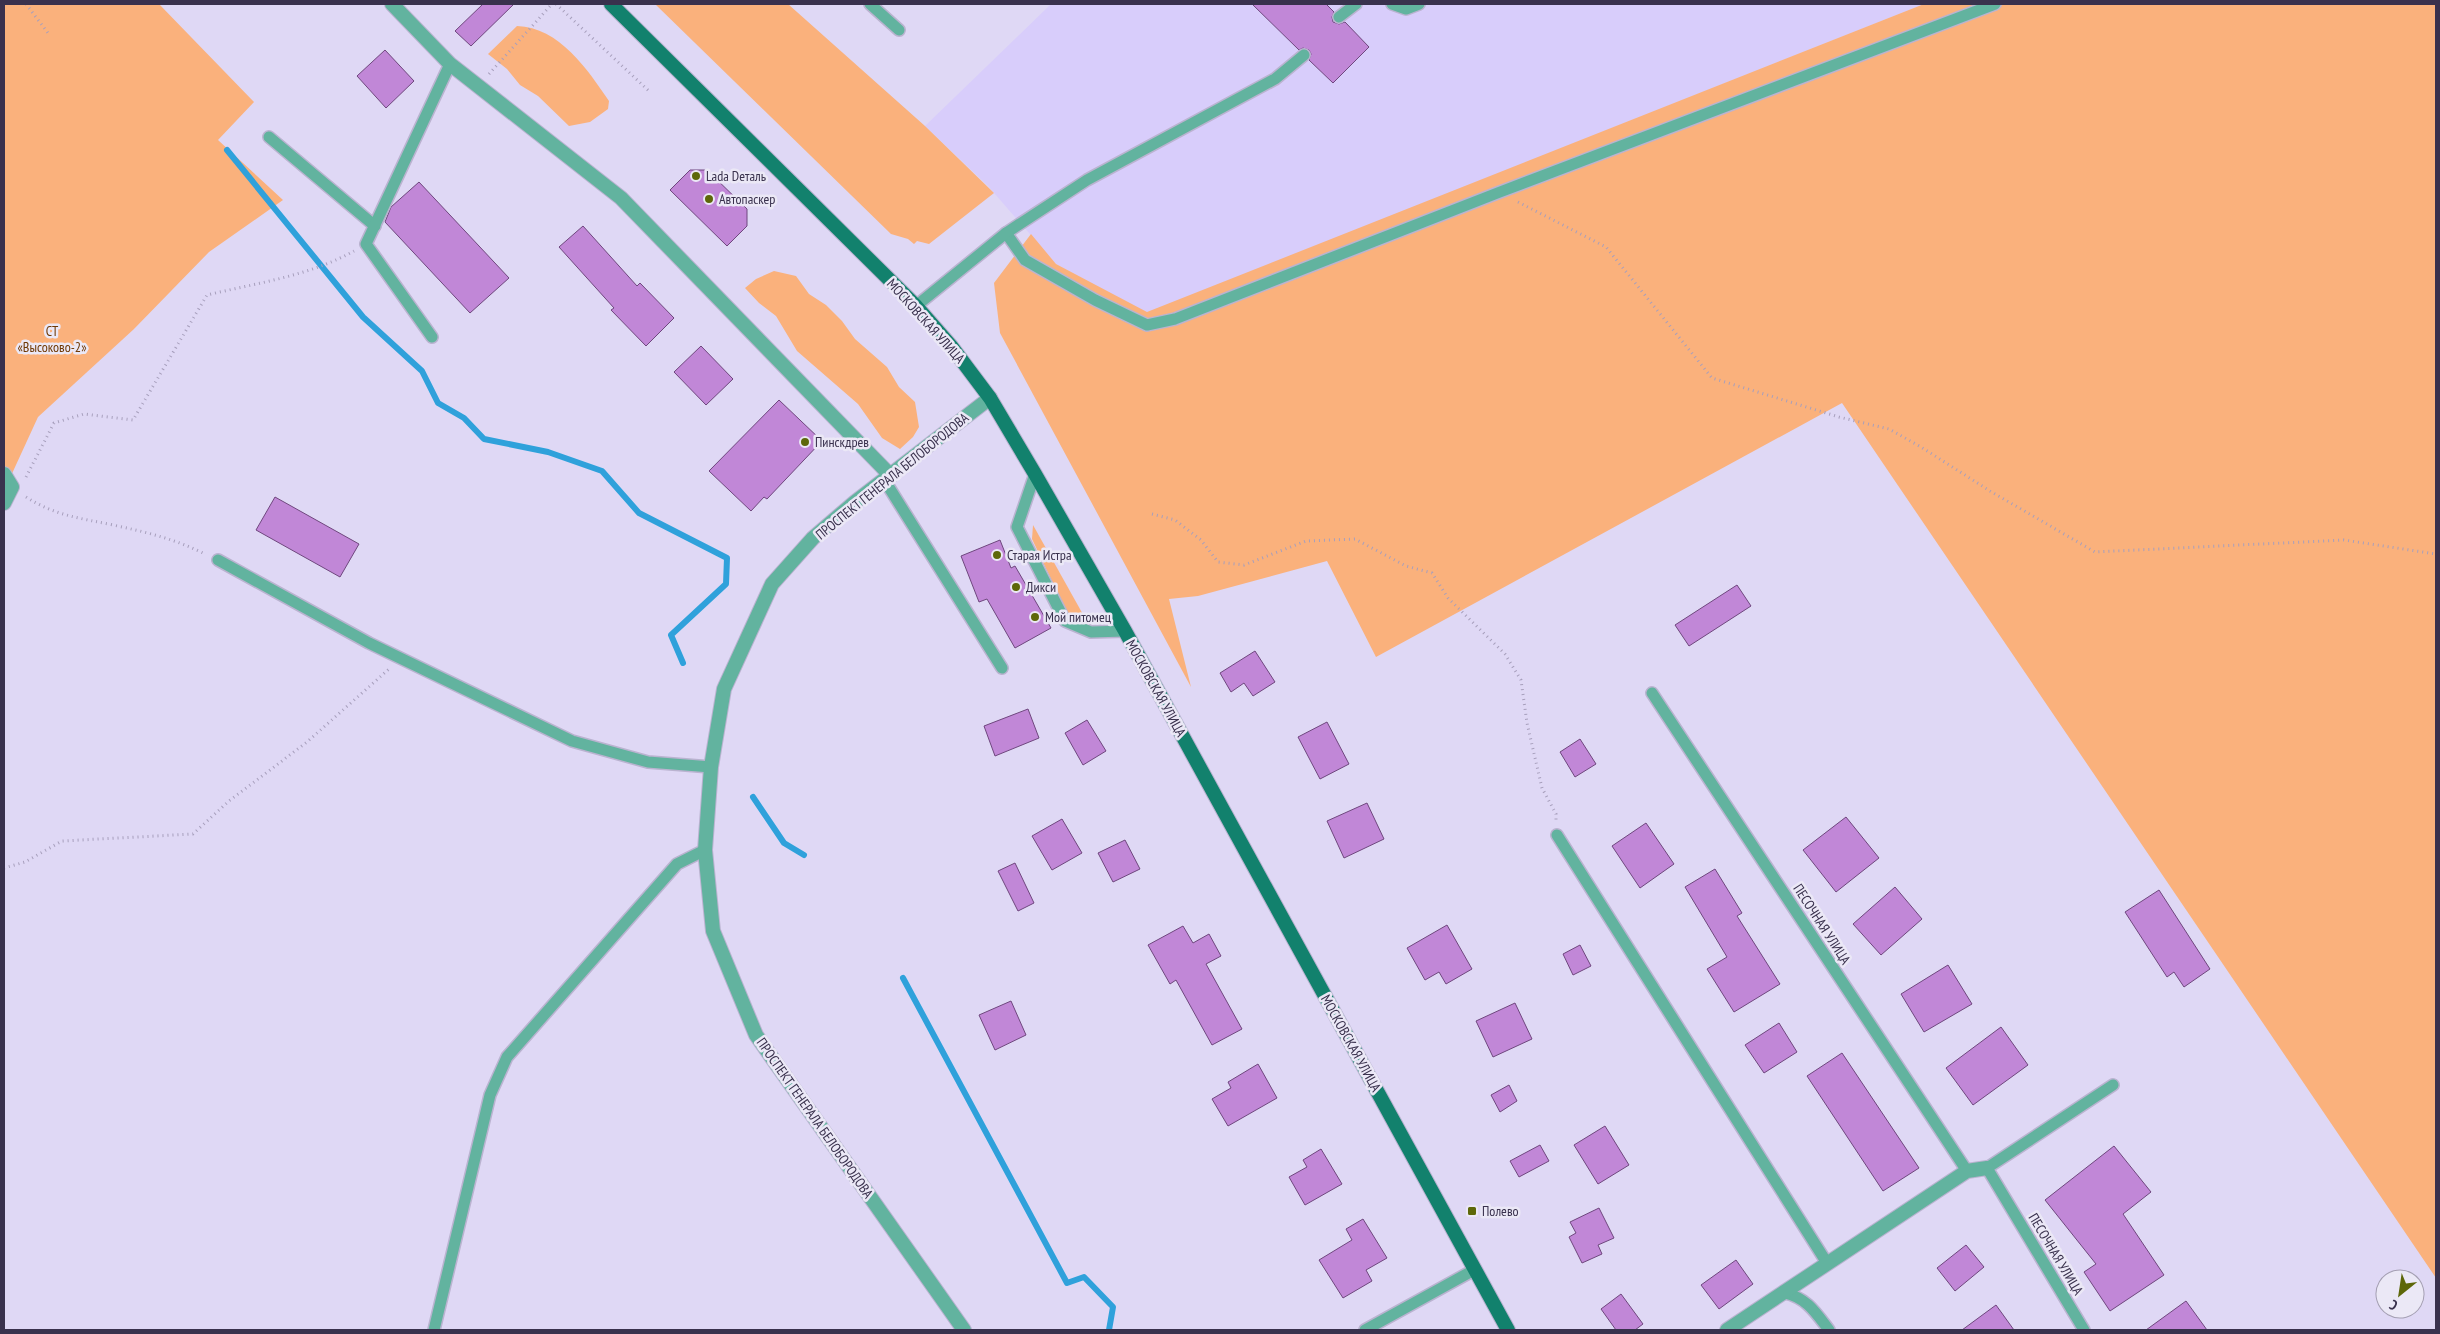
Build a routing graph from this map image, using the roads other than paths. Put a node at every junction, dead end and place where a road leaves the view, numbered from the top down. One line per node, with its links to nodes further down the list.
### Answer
1 (392, 4): 11 (street)
2 (611, 4): 15 (main road, МОСКОВСКАЯ УЛИЦА)
3 (870, 4): 9 (lane)
4 (1356, 4): 8 (lane)
5 (1392, 4): 6 (lane)
6 (1419, 4)
7 (1995, 4): 14 (lane)
8 (1339, 17)
9 (899, 30)
10 (1304, 55): 14 (lane)
11 (450, 64): 13 (lane); 20 (street)
12 (269, 137): 13 (lane)
13 (374, 226): 16 (lane)
14 (1006, 233): 15 (lane)
15 (916, 306): 17 (main road, МОСКОВСКАЯ УЛИЦА)
16 (432, 337)
17 (990, 398): 19 (main road, МОСКОВСКАЯ УЛИЦА); 20 (street, ПРОСПЕКТ ГЕНЕРАЛА БЕЛОБОРОДОВА)
18 (4, 474): 21 (street)
19 (1035, 474): 23 (main road, МОСКОВСКАЯ УЛИЦА); 23 (lane)
20 (888, 479): 24 (lane); 26 (street, ПРОСПЕКТ ГЕНЕРАЛА БЕЛОБОРОДОВА)
21 (4, 503)
22 (218, 560): 26 (lane)
23 (1125, 631): 33 (main road, МОСКОВСКАЯ УЛИЦА)
24 (1002, 668)
25 (1652, 693): 31 (lane, ПЕСОЧНАЯ УЛИЦА)
26 (711, 767): 28 (street, ПРОСПЕКТ ГЕНЕРАЛА БЕЛОБОРОДОВА)
27 (1557, 836): 32 (lane)
28 (705, 850): 35 (lane); 36 (street, ПРОСПЕКТ ГЕНЕРАЛА БЕЛОБОРОДОВА)
29 (2113, 1085): 30 (lane)
30 (1987, 1168): 31 (street); 41 (lane, ПЕСОЧНАЯ УЛИЦА)
31 (1968, 1171): 32 (street)
32 (1828, 1262): 34 (street)
33 (1474, 1270): 37 (lane); 38 (main road, МОСКОВСКАЯ УЛИЦА)
34 (1785, 1293): 39 (street); 40 (lane)
35 (434, 1330)
36 (964, 1330)
37 (1365, 1330)
38 (1508, 1330)
39 (1727, 1330)
40 (1829, 1330)
41 (2084, 1330)

